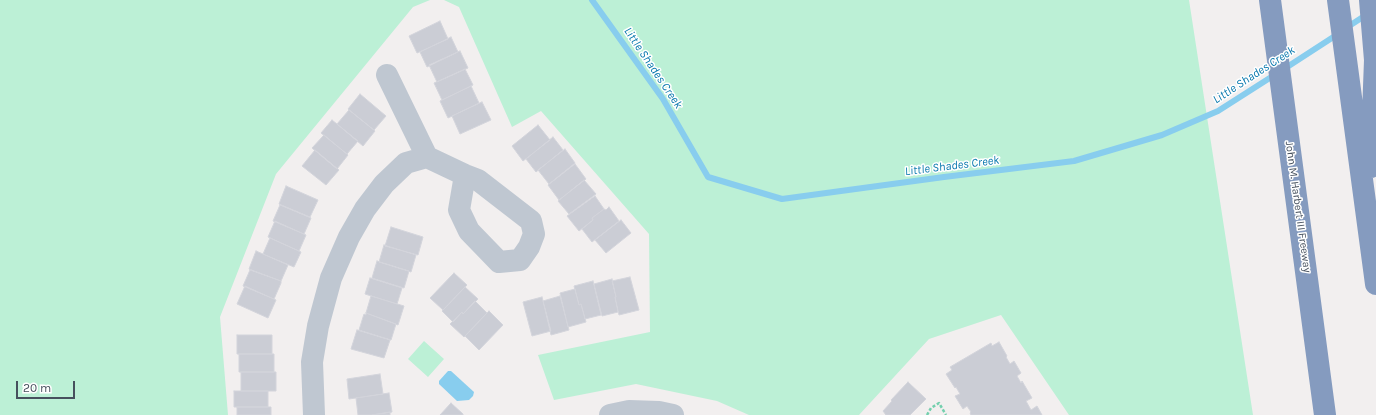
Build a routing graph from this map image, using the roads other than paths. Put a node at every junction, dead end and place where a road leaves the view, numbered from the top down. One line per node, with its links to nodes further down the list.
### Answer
1 (1270, 0): 12 (highway, John M. Harbert III Freeway)
2 (1338, 0): 7 (highway)
3 (1370, 0): 7 (highway)
4 (387, 75): 5 (street)
5 (427, 158): 6 (street); 9 (street)
6 (465, 174)
7 (1369, 224): 8 (highway)
8 (1376, 284)
9 (314, 415)
10 (610, 415): 11 (street)
11 (673, 415)
12 (1325, 415)

